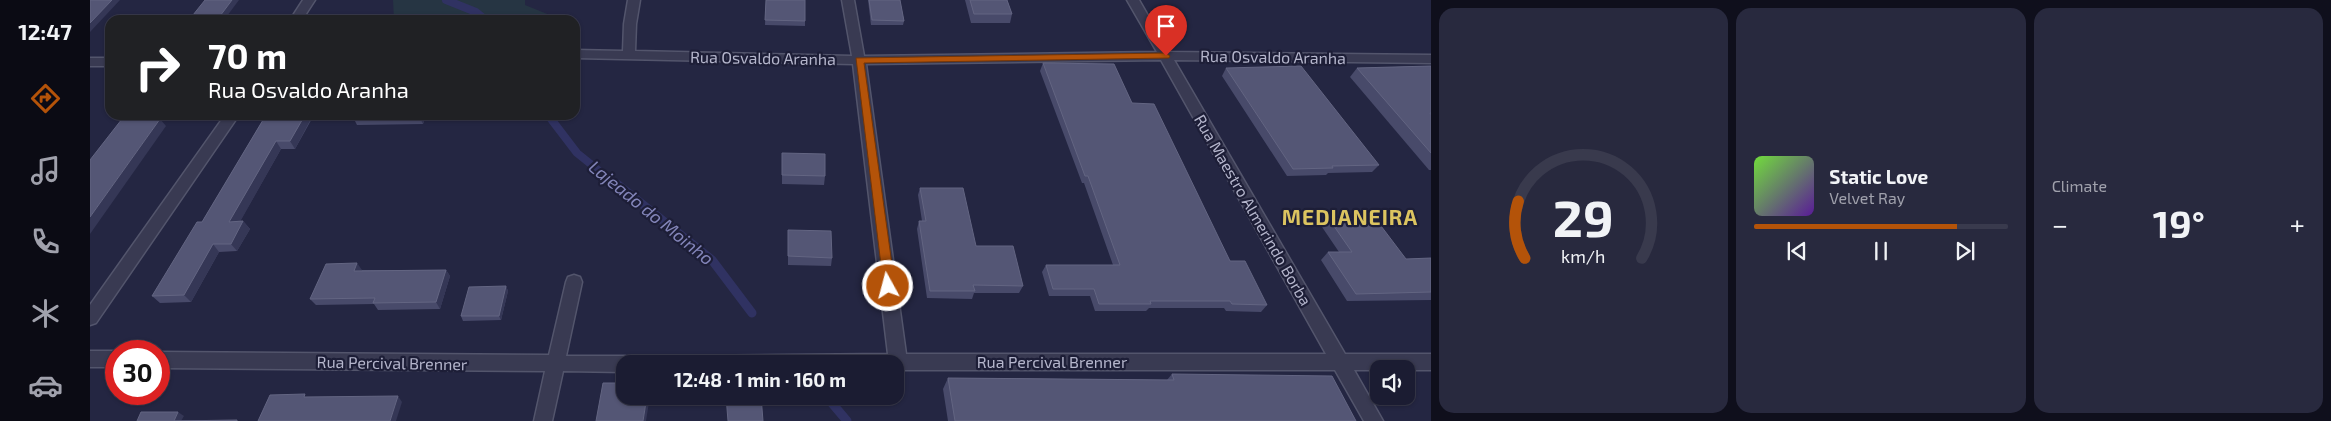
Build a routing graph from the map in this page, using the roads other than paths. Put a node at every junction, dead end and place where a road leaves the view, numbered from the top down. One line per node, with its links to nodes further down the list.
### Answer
1 (309, 0): 5 (street)
2 (634, 0): 7 (street)
3 (848, 0): 10 (street)
4 (1133, 0): 8 (street, Rua Maestro Almerindo Borba)
5 (299, 15)
6 (580, 54): 7 (street, Rua Osvaldo Aranha)
7 (629, 55): 10 (street, Rua Osvaldo Aranha)
8 (1166, 56): 9 (street, Rua Osvaldo Aranha); 10 (street, Rua Osvaldo Aranha); 21 (street, Rua Maestro Almerindo Borba)
9 (1431, 59)
10 (859, 60): 16 (street)
11 (90, 62): 12 (street)
12 (105, 62)
13 (229, 120): 15 (street)
14 (574, 282): 24 (street)
15 (90, 318)
16 (897, 355)
17 (90, 359): 18 (street)
18 (105, 359)
19 (170, 360): 24 (street, Rua Percival Brenner)
20 (904, 362): 21 (street, Rua Percival Brenner)
21 (1340, 362): 22 (street, Rua Percival Brenner); 26 (street, Rua Maestro Almerindo Borba)
22 (1431, 362)
23 (616, 364): 24 (street, Rua Percival Brenner)
24 (555, 365): 25 (street)
25 (543, 421)
26 (1374, 421)

